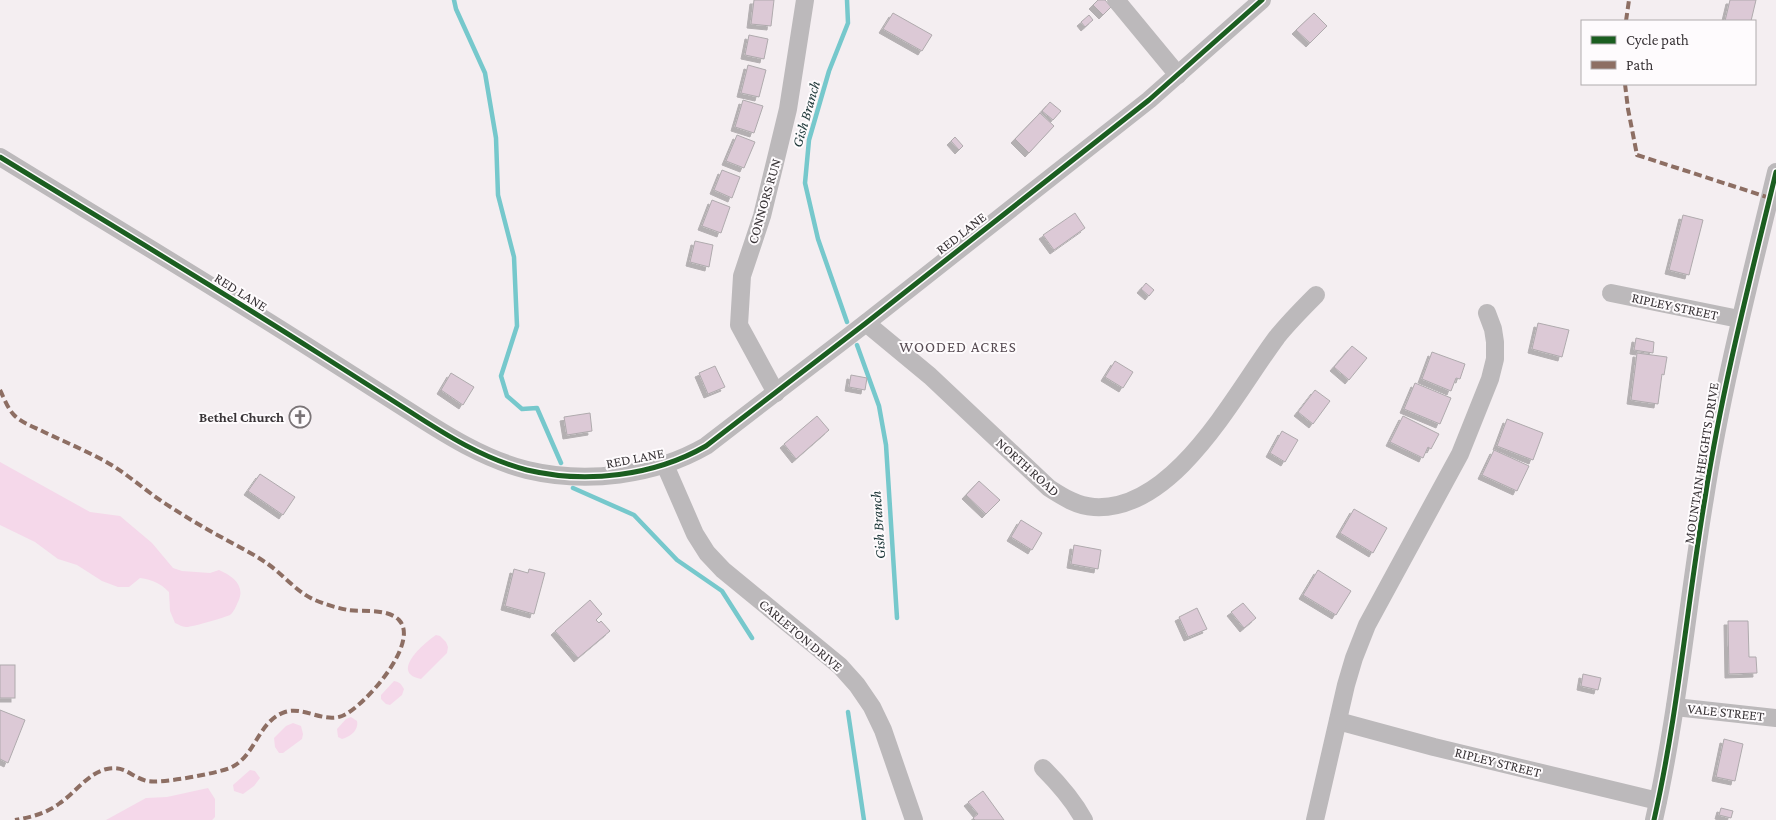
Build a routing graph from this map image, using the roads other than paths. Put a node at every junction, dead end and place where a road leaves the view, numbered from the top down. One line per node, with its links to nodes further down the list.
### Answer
1 (805, 0): 13 (street, CONNORS RUN)
2 (1116, 0): 4 (street)
3 (1262, 0): 4 (street, RED LANE)
4 (1178, 75): 12 (street, RED LANE)
5 (0, 157): 14 (street, RED LANE)
6 (1776, 172): 7 (street, MOUNTAIN HEIGHTS DRIVE)
7 (1773, 199): 11 (street, MOUNTAIN HEIGHTS DRIVE)
8 (1611, 293): 11 (street, RIPLEY STREET)
9 (1316, 295): 12 (street, NORTH ROAD)
10 (1487, 313): 17 (street)
11 (1739, 319): 15 (street, MOUNTAIN HEIGHTS DRIVE)
12 (866, 323): 13 (street, RED LANE)
13 (776, 393): 14 (street, RED LANE)
14 (665, 465): 20 (street, CARLETON DRIVE)
15 (1675, 707): 16 (street, VALE STREET); 19 (street, MOUNTAIN HEIGHTS DRIVE)
16 (1776, 718)
17 (1338, 720): 19 (street, RIPLEY STREET); 22 (street)
18 (1043, 768): 21 (street)
19 (1658, 801): 23 (street, MOUNTAIN HEIGHTS DRIVE)
20 (914, 820)
21 (1084, 820)
22 (1315, 820)
23 (1654, 820)

